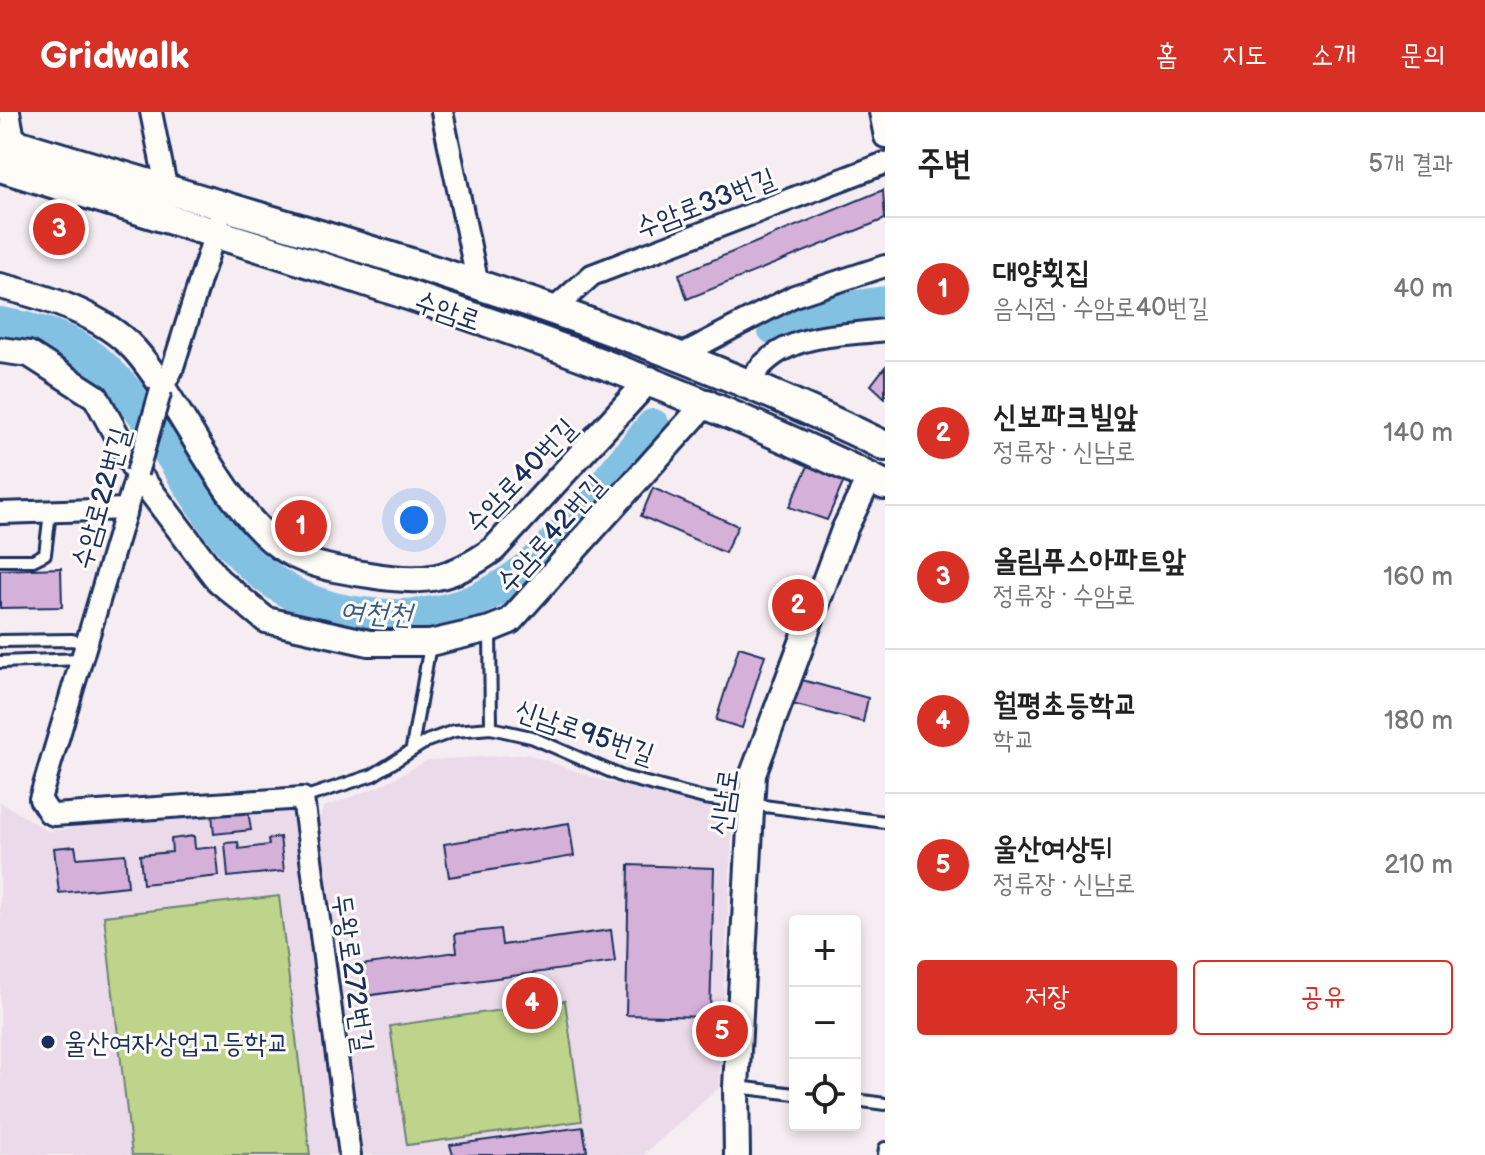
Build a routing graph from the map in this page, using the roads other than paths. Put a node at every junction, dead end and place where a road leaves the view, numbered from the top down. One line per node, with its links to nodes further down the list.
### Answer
1 (9, 112): 6 (street)
2 (151, 112): 8 (street)
3 (442, 112): 11 (street)
4 (880, 112): 5 (street)
5 (885, 137)
6 (5, 150): 8 (main road, 수암로); 9 (main road, 수암로)
7 (885, 163): 13 (street, 수암로33번길)
8 (167, 191): 9 (main road, 수암로)
9 (218, 220): 11 (main road, 수암로); 17 (main road, 수암로); 19 (street, 수암로22번길)
10 (885, 266): 16 (street)
11 (478, 285): 13 (main road, 수암로)
12 (0, 286): 19 (street, 수암로40번길)
13 (554, 309): 16 (main road, 수암로)
14 (885, 330): 18 (street)
15 (0, 350): 22 (street, 수암로42번길)
16 (681, 355): 18 (main road, 수암로)
17 (650, 379): 19 (street, 수암로40번길); 20 (main road, 수암로)
18 (749, 382): 21 (main road, 수암로)
19 (161, 390): 22 (street, 수암로22번길, bridge)
20 (707, 402): 23 (main road, 수암로); 28 (street, 수암로42번길)
21 (885, 446)
22 (137, 473): 24 (street, 수암로22번길); 30 (street, 수암로42번길)
23 (877, 481): 36 (street, 신남로)
24 (127, 509): 25 (street); 31 (street, 수암로22번길)
25 (50, 512): 26 (street); 27 (lane)
26 (0, 513)
27 (0, 560)
28 (490, 629): 30 (street, 수암로42번길); 33 (lane)
29 (0, 641): 31 (lane)
30 (430, 643): 34 (lane)
31 (84, 652): 32 (lane); 37 (street, 수암로22번길)
32 (0, 662)
33 (491, 728): 34 (lane, 신남로95번길); 36 (lane, 신남로95번길)
34 (412, 748): 35 (lane, 신남로95번길)
35 (303, 798): 37 (street, 신남로95번길); 44 (street, 두왕로272번길)
36 (749, 804): 38 (lane, 신남로95번길); 39 (street, 신남로)
37 (42, 807)
38 (885, 822)
39 (736, 1087): 40 (lane); 45 (street, 신남로)
40 (789, 1093)
41 (861, 1101): 42 (lane)
42 (885, 1104)
43 (885, 1148): 46 (lane)
44 (350, 1155)
45 (737, 1155)
46 (884, 1155)

